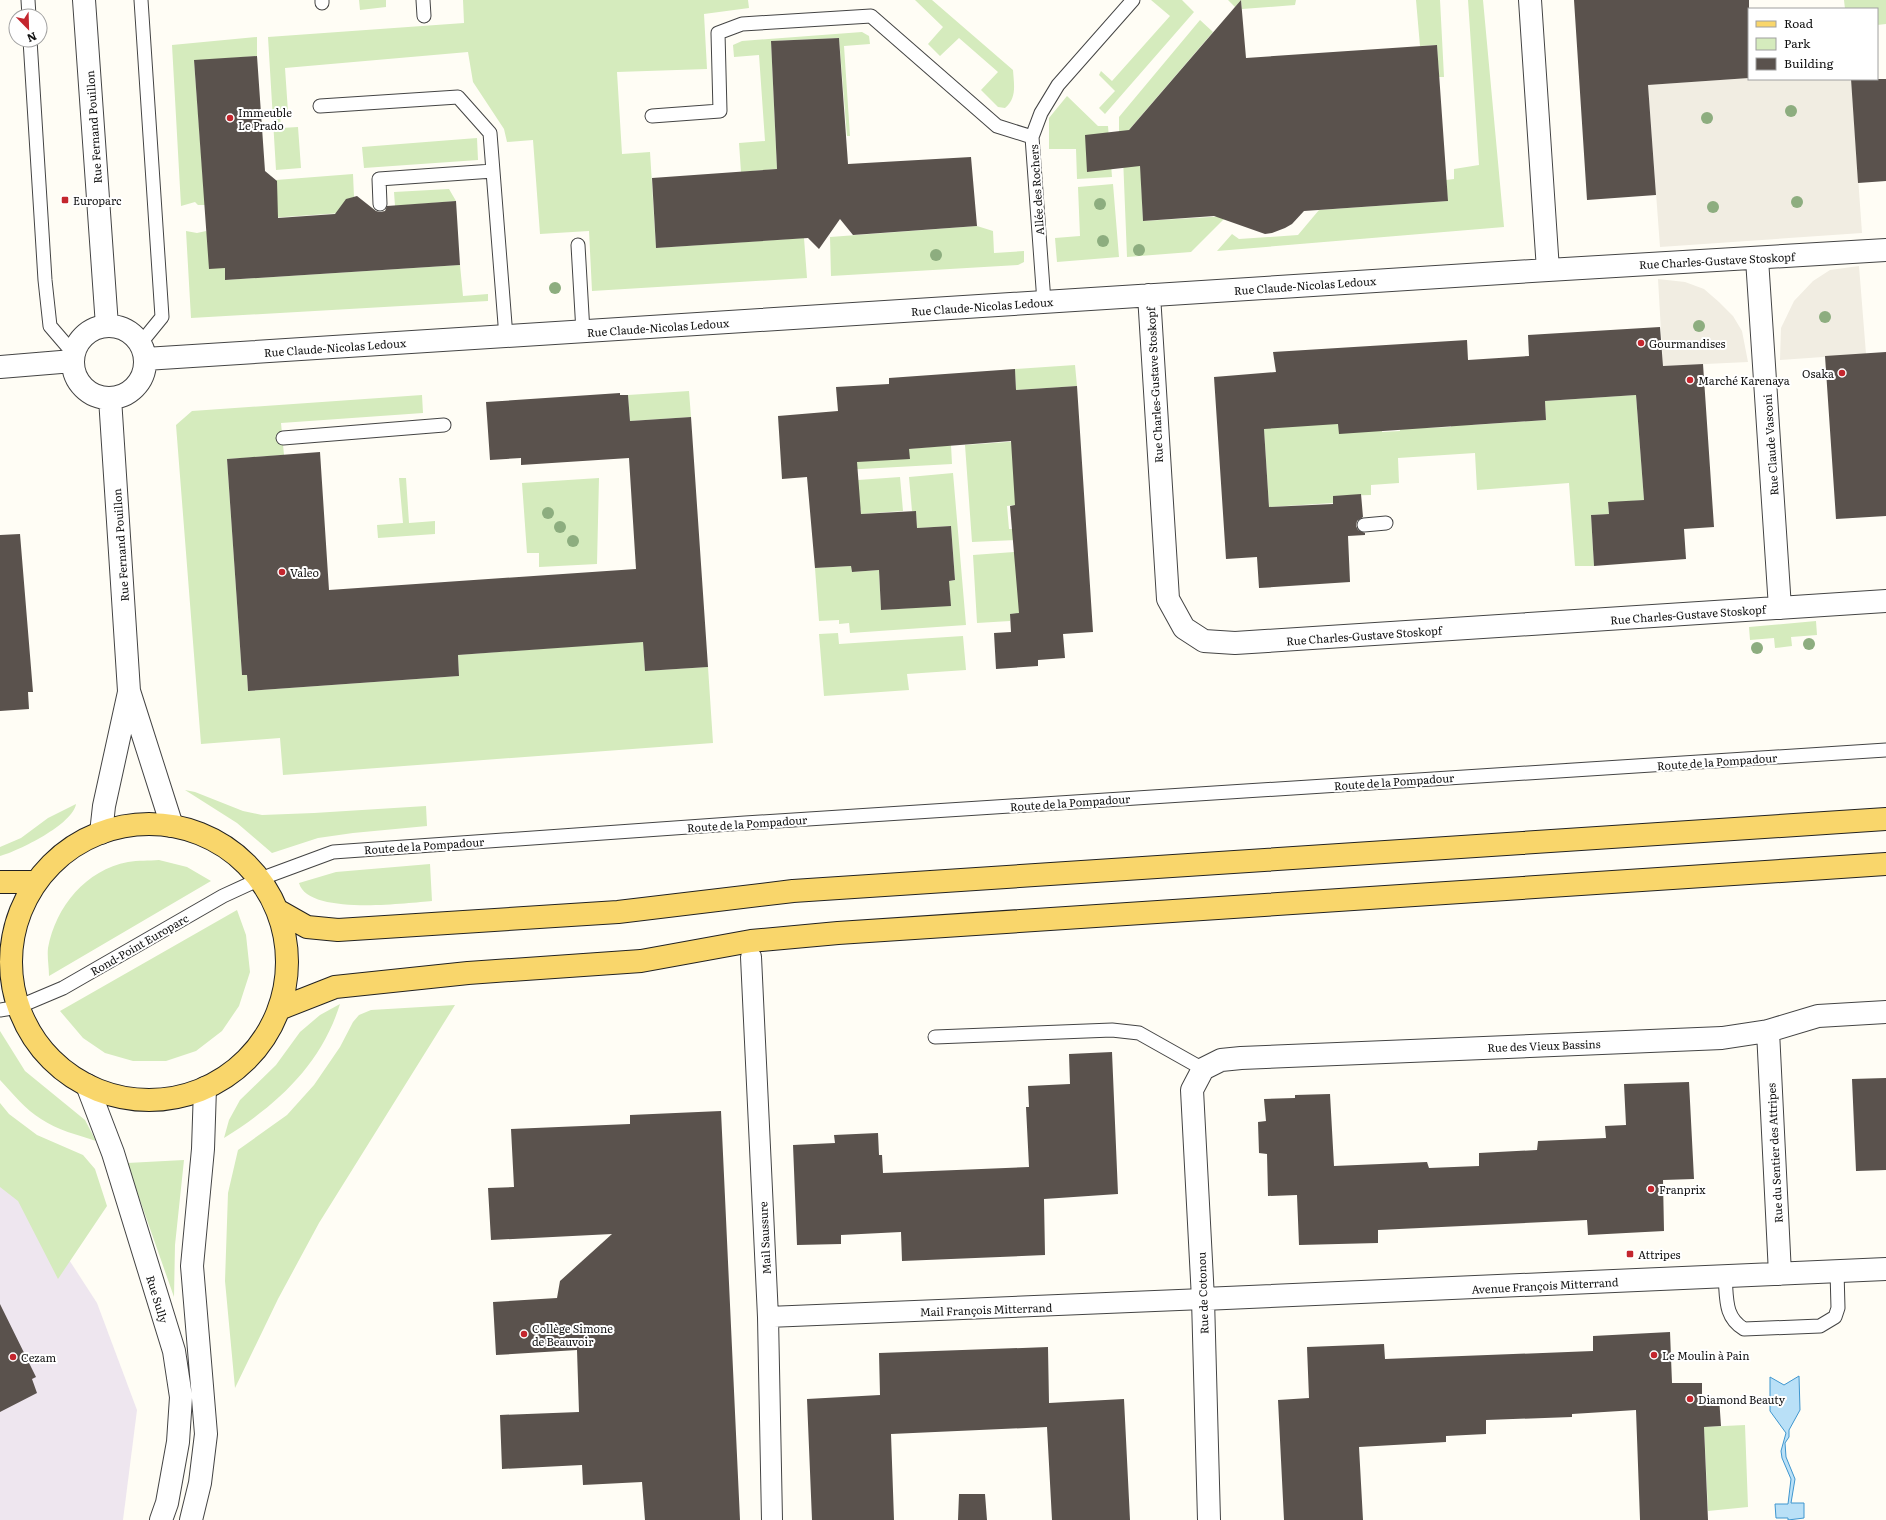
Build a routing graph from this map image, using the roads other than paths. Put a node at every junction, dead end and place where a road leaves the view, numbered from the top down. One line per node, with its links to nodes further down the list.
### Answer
1 (84, 0): 19 (street, Rue Fernand Pouillon)
2 (140, 0): 22 (lane)
3 (423, 0): 6 (lane)
4 (1133, 0): 10 (lane, Allée des Rochers)
5 (1530, 0): 16 (street)
6 (424, 16)
7 (30, 48): 23 (lane)
8 (320, 106): 11 (lane)
9 (652, 116): 10 (lane)
10 (1032, 137): 18 (lane, Allée des Rochers)
11 (493, 171): 12 (lane); 21 (lane)
12 (380, 204)
13 (578, 245): 20 (lane)
14 (1886, 250): 15 (street, Rue Charles-Gustave Stoskopf)
15 (1757, 259): 16 (street, Rue Charles-Gustave Stoskopf); 31 (street, Rue Claude Vasconi)
16 (1548, 270): 17 (street, Rue Claude-Nicolas Ledoux)
17 (1149, 295): 18 (street, Rue Claude-Nicolas Ledoux); 31 (street, Rue Charles-Gustave Stoskopf)
18 (1044, 302): 20 (street, Rue Claude-Nicolas Ledoux)
19 (107, 326): 22 (street); 23 (street)
20 (583, 332): 21 (street, Rue Claude-Nicolas Ledoux)
21 (506, 337): 22 (street, Rue Claude-Nicolas Ledoux)
22 (142, 352): 25 (street)
23 (74, 358): 24 (street); 25 (street)
24 (0, 367)
25 (110, 398): 32 (street, Rue Fernand Pouillon)
26 (444, 425): 27 (lane)
27 (283, 438)
28 (1386, 523): 29 (lane)
29 (1364, 525)
30 (1886, 601): 31 (street, Rue Charles-Gustave Stoskopf)
31 (1780, 608)
32 (129, 691): 35 (street, Rue Fernand Pouillon); 36 (street, Rue Fernand Pouillon)
33 (1886, 750): 38 (lane, Route de la Pompadour)
34 (1886, 819): 41 (main road)
35 (172, 826): 36 (main road); 38 (main road)
36 (101, 833): 40 (main road)
37 (1886, 864): 45 (main road)
38 (260, 879): 41 (main road); 44 (lane, Rond-Point Europarc)
39 (0, 882): 40 (main road)
40 (36, 882): 43 (main road)
41 (277, 910): 45 (main road)
42 (752, 957): 57 (street, Mail Saussure)
43 (6, 976): 44 (main road)
44 (9, 1008): 50 (main road)
45 (279, 1009): 51 (main road)
46 (1886, 1012): 47 (street, Rue des Vieux Bassins)
47 (1768, 1031): 49 (street, Rue des Vieux Bassins); 54 (street, Rue du Sentier des Attripes)
48 (936, 1037): 49 (lane)
49 (1203, 1069): 56 (street, Rue de Cotonou)
50 (87, 1085): 51 (main road); 58 (street, Rue Sully)
51 (204, 1088): 59 (street)
52 (1886, 1269): 53 (street, Avenue François Mitterrand)
53 (1837, 1271): 54 (street, Avenue François Mitterrand); 55 (lane)
54 (1780, 1274): 55 (street, Avenue François Mitterrand)
55 (1725, 1277): 56 (street, Avenue François Mitterrand)
56 (1203, 1299): 57 (street, Mail François Mitterrand); 61 (street, Rue de Cotonou)
57 (768, 1317): 60 (street, Mail Saussure)
58 (161, 1520)
59 (191, 1520)
60 (772, 1520)
61 (1209, 1520)

